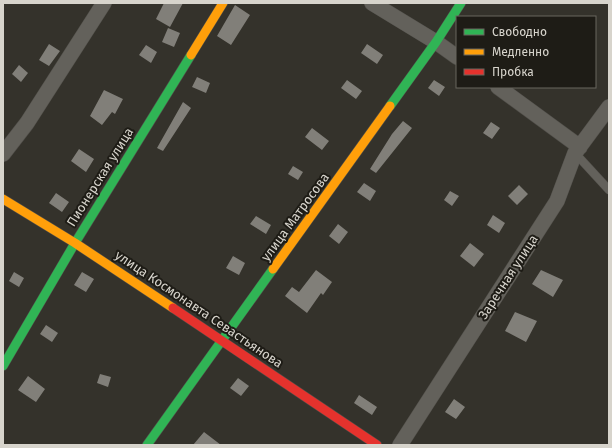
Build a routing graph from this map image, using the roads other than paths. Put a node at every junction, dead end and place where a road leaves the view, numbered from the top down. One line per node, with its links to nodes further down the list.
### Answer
1 (104, 3): 10 (street)
2 (223, 3): 13 (street, Пионерская улица)
3 (372, 3): 5 (street)
4 (461, 3): 5 (street, улица Матросова)
5 (436, 42): 6 (street); 14 (street, улица Матросова)
6 (456, 56)
7 (499, 88): 9 (street)
8 (609, 106): 9 (street, Заречная улица)
9 (578, 150): 11 (lane); 18 (street, Заречная улица)
10 (3, 154)
11 (609, 190)
12 (3, 199): 13 (street, улица Космонавта Севастьянова)
13 (75, 243): 14 (street, улица Космонавта Севастьянова); 15 (street, Пионерская улица)
14 (222, 342): 16 (street, улица Матросова); 17 (street, улица Космонавта Севастьянова)
15 (3, 366)
16 (147, 445)
17 (378, 445)
18 (400, 445)

